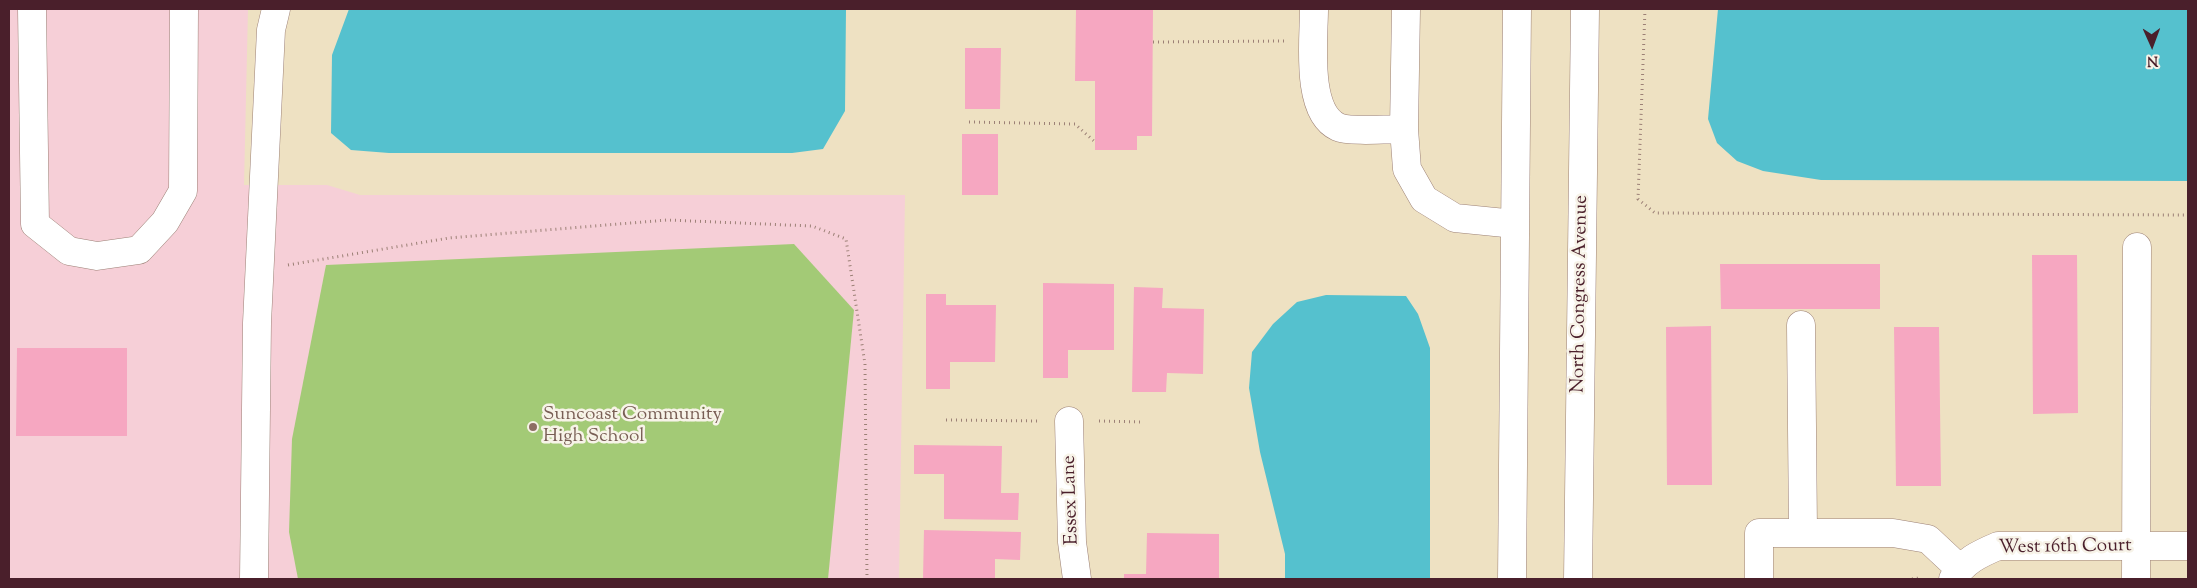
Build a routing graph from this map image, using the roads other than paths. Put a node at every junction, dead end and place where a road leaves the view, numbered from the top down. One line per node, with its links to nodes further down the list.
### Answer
1 (32, 9): 2 (street)
2 (184, 9)
3 (276, 9): 17 (street)
4 (1314, 9): 8 (street)
5 (1406, 9): 8 (street)
6 (1517, 9): 9 (street)
7 (1585, 9): 20 (street, North Congress Avenue)
8 (1404, 129): 9 (street)
9 (1515, 224): 19 (street)
10 (2137, 247): 14 (street)
11 (1800, 325): 13 (street)
12 (1069, 422): 18 (street, Essex Lane)
13 (1803, 531): 16 (street); 21 (street)
14 (2135, 546): 15 (street, West 16th Court); 16 (street, West 16th Court); 22 (street)
15 (2188, 546)
16 (1956, 574)
17 (254, 579)
18 (1077, 579)
19 (1512, 579)
20 (1578, 579)
21 (1759, 579)
22 (2136, 579)

